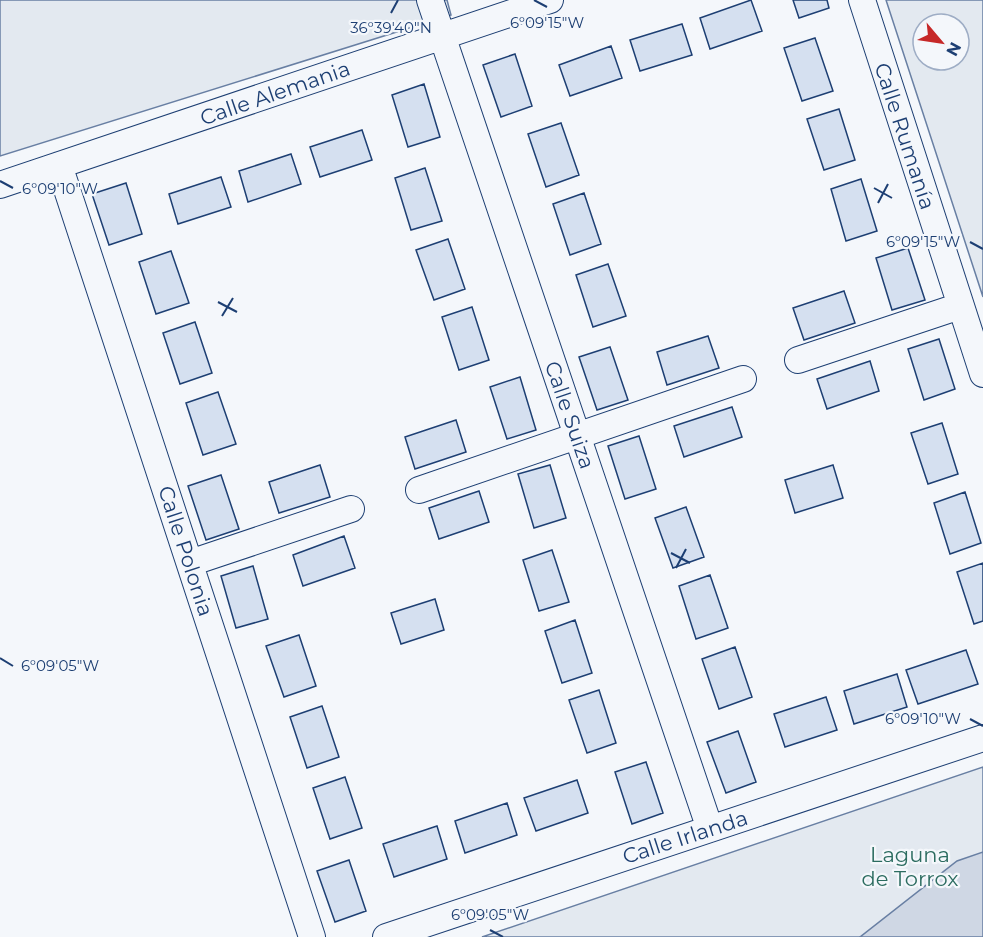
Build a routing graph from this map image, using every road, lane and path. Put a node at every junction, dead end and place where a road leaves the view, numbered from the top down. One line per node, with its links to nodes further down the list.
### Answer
1 (430, 0): 4 (street, Calle Suiza)
2 (550, 0): 4 (street, Calle Alemania)
3 (862, 0): 7 (street, Calle Rumanía)
4 (442, 36): 5 (street, Calle Alemania); 11 (street, Calle Suiza)
5 (59, 165): 6 (street, Calle Alemania); 14 (street, Calle Polonia)
6 (0, 185)
7 (960, 306): 8 (street); 9 (street, Calle Rumanía)
8 (798, 360)
9 (983, 374)
10 (743, 379): 11 (street)
11 (577, 436): 12 (street); 16 (street, Calle Suiza)
12 (419, 490)
13 (351, 509): 14 (street)
14 (190, 563): 17 (street, Calle Polonia)
15 (983, 738): 16 (street, Calle Irlanda)
16 (710, 829): 18 (street, Calle Irlanda)
17 (312, 937)
18 (386, 937)

